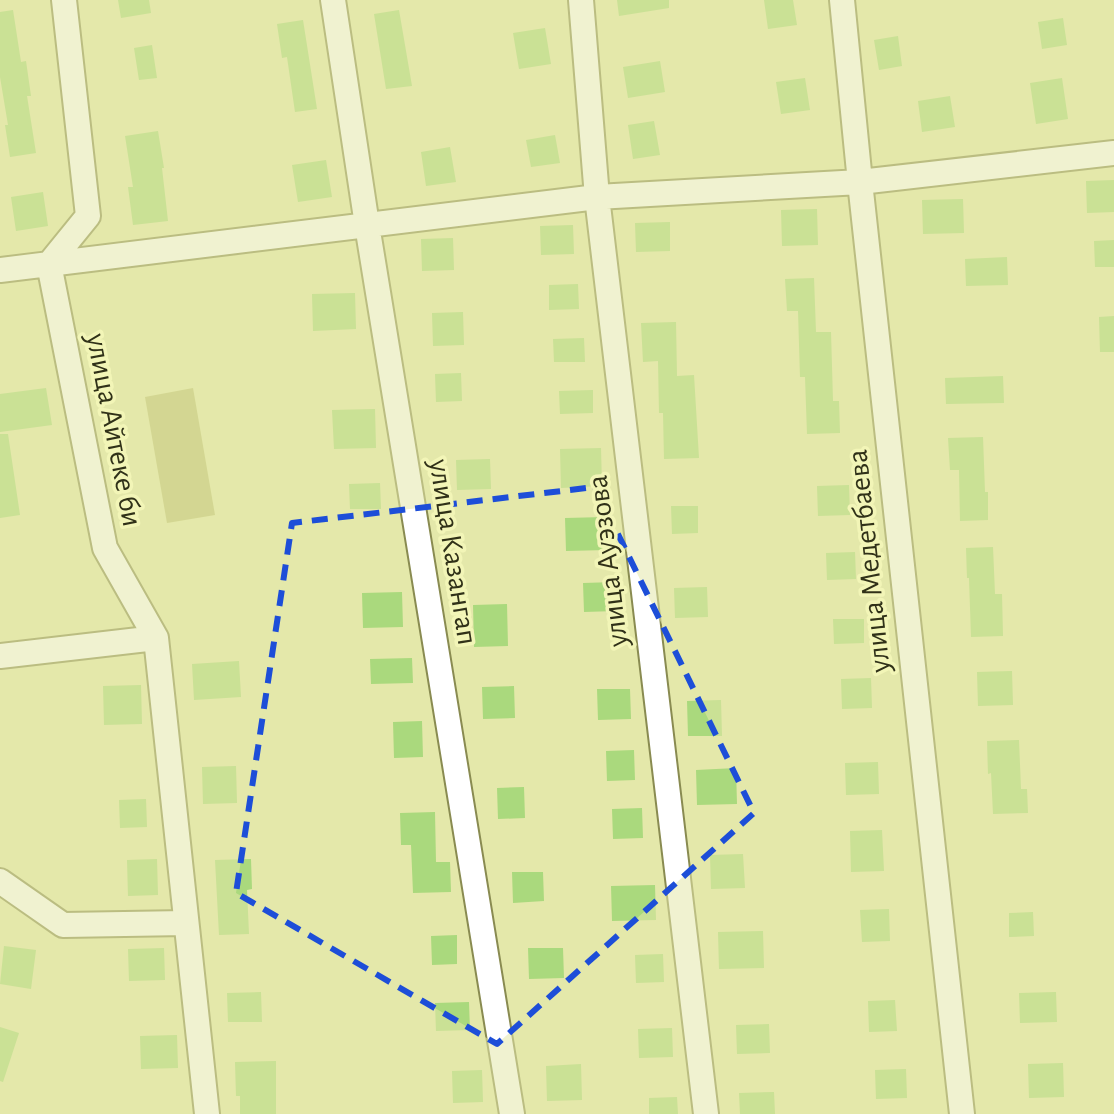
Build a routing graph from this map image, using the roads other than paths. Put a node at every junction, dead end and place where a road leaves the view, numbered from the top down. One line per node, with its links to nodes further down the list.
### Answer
1 (64, 0): 9 (street)
2 (333, 0): 8 (street, улица Казангап)
3 (581, 0): 7 (street, улица Ауэзова)
4 (842, 0): 6 (street, улица Медетбаева)
5 (1114, 153): 6 (street)
6 (860, 182): 7 (street); 18 (street, улица Медетбаева)
7 (597, 197): 8 (street); 17 (street, улица Ауэзова)
8 (367, 225): 9 (street); 16 (street, улица Казангап)
9 (49, 264): 10 (street); 11 (street, улица Айтеке би)
10 (0, 270)
11 (156, 638): 12 (street); 14 (street, улица Айтеке би)
12 (0, 656)
13 (1, 885): 14 (street)
14 (186, 923): 15 (street, улица Айтеке би)
15 (207, 1114)
16 (512, 1114)
17 (706, 1114)
18 (962, 1114)

